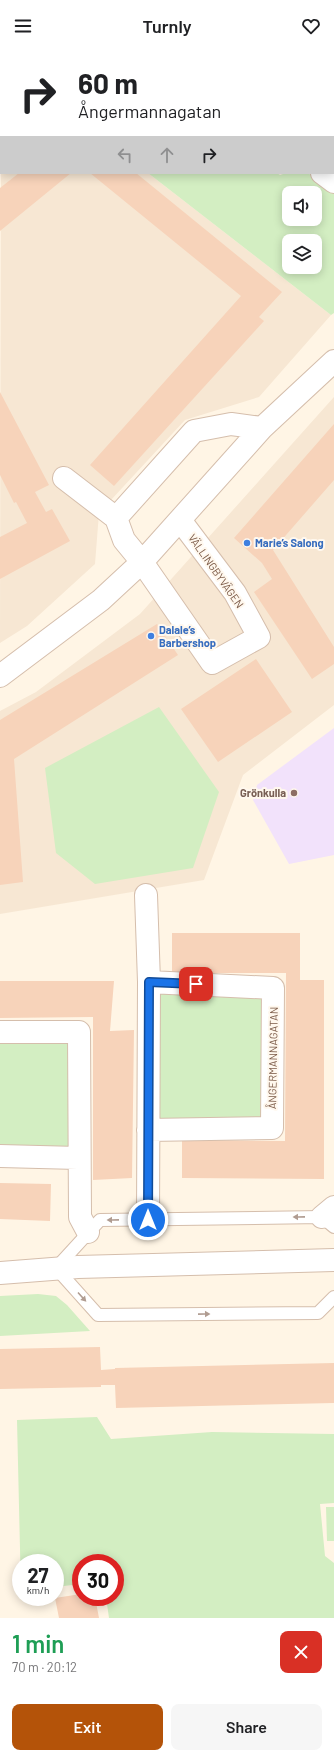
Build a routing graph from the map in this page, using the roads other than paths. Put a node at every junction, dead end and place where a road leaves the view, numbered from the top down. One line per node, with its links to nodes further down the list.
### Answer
1 (323, 174): 2 (street)
2 (334, 182)
3 (334, 361): 4 (street)
4 (262, 428): 6 (street); 7 (street)
5 (64, 478): 6 (street)
6 (116, 518): 8 (street, VÄLLINGBYVÄGEN)
7 (180, 520): 8 (street); 8 (street, VÄLLINGBYVÄGEN)
8 (142, 562): 9 (street)
9 (0, 676)
10 (146, 895): 11 (street)
11 (149, 982): 13 (street); 13 (street, ÅNGERMANNAGATAN)
12 (0, 1032): 15 (street)
13 (148, 1130): 17 (street)
14 (0, 1156): 15 (street)
15 (78, 1158): 18 (street)
16 (330, 1217): 17 (lane, one-way to 17)
17 (148, 1220): 18 (lane, one-way to 18)
18 (88, 1232): 20 (lane)
19 (334, 1260): 20 (street)
20 (56, 1268): 21 (street); 22 (lane, one-way to 22)
21 (0, 1273)
22 (334, 1297)

